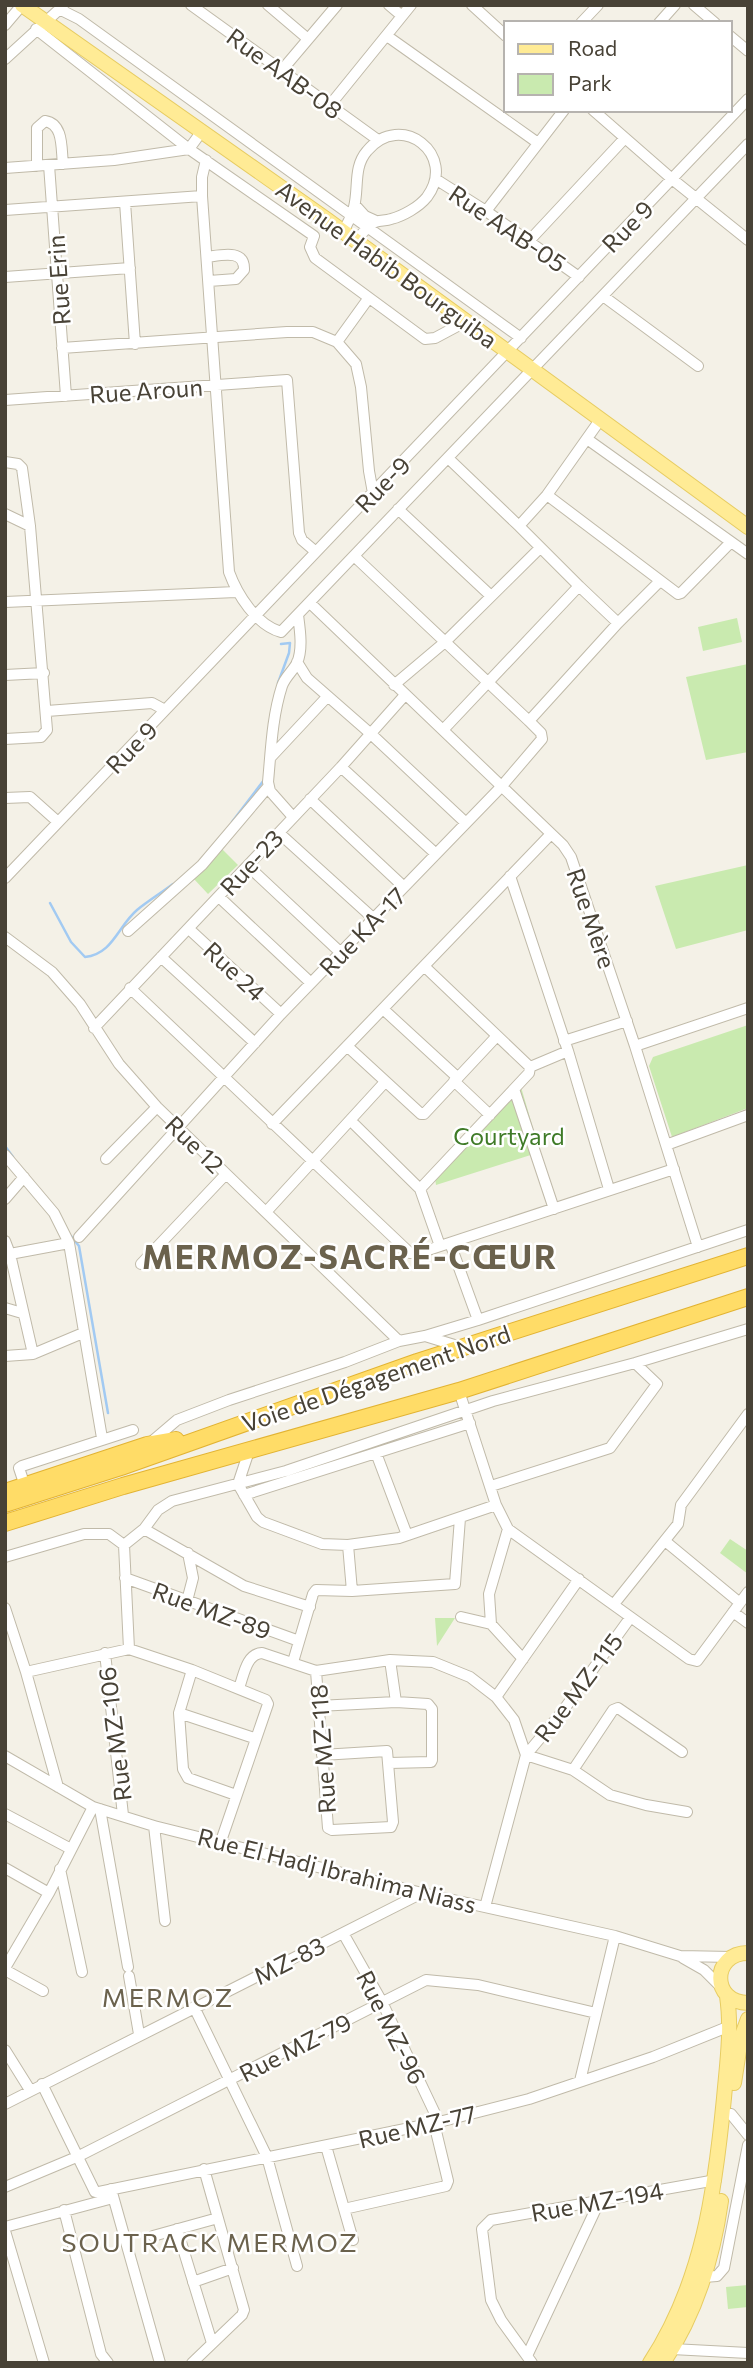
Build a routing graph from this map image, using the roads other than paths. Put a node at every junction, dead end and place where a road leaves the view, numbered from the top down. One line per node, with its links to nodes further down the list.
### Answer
1 (22, 5): 16 (street); 17 (main road, Avenue Habib Bourguiba)
2 (191, 5): 24 (street, Rue AAB-08)
3 (268, 5): 20 (street)
4 (389, 5): 12 (street)
5 (411, 5): 12 (street)
6 (598, 5): 13 (street)
7 (675, 5): 14 (street)
8 (334, 6): 20 (street)
9 (475, 6): 18 (street)
10 (697, 6): 15 (street)
11 (61, 7): 17 (street); 46 (street)
12 (402, 16): 19 (street)
13 (583, 21)
14 (661, 21)
15 (713, 21)
16 (5, 25)
17 (41, 25): 23 (street); 29 (main road, Avenue Habib Bourguiba); 34 (street)
18 (504, 34)
19 (387, 36): 26 (street); 32 (street)
20 (308, 38): 24 (street)
21 (732, 38): 22 (street)
22 (748, 51)
23 (5, 59)
24 (282, 70): 26 (street, Rue AAB-08)
25 (748, 99): 39 (street, Rue 9)
26 (330, 105): 31 (street, Rue AAB-08)
27 (562, 112): 32 (street)
28 (595, 112): 30 (street)
29 (202, 131): 34 (street); 48 (main road, Avenue Habib Bourguiba)
30 (625, 138): 39 (street); 54 (street)
31 (378, 140): 40 (street); 46 (street)
32 (538, 143): 47 (street)
33 (748, 144): 42 (street)
34 (189, 149): 35 (street); 36 (street)
35 (206, 160): 41 (street); 51 (street)
36 (63, 164): 37 (street); 37 (street, Rue Erin)
37 (43, 166): 38 (street); 44 (street, Rue Erin)
38 (5, 168)
39 (672, 179): 42 (street); 59 (street, Rue 9)
40 (437, 180): 47 (street, Rue AAB-05); 49 (street)
41 (202, 196): 43 (street); 55 (street)
42 (696, 198): 52 (street); 61 (street)
43 (125, 202): 44 (street); 56 (street)
44 (52, 207): 45 (street); 57 (street, Rue Erin)
45 (5, 210)
46 (353, 210): 49 (street); 50 (street)
47 (486, 211): 54 (street, Rue AAB-05)
48 (326, 219): 50 (main road, Avenue Habib Bourguiba); 51 (street)
49 (372, 224): 53 (street); 65 (street)
50 (344, 232): 53 (main road, Avenue Habib Bourguiba)
51 (314, 236): 62 (street)
52 (748, 240)
53 (356, 241): 63 (main road, Avenue Habib Bourguiba)
54 (528, 242): 59 (street, Rue AAB-05)
55 (207, 257): 60 (street); 60 (street)
56 (130, 268): 57 (street); 67 (street)
57 (58, 274): 58 (street); 68 (street, Rue Erin)
58 (5, 277)
59 (579, 277): 65 (street, Rue 9)
60 (209, 281): 64 (street)
61 (603, 296): 70 (street); 71 (street)
62 (368, 299): 63 (street); 66 (street)
63 (465, 322): 69 (main road, Avenue Habib Bourguiba)
64 (212, 338): 66 (street); 67 (street); 72 (street)
65 (521, 338): 69 (street, Rue 9)
66 (337, 342): 79 (street)
67 (135, 344): 68 (street)
68 (62, 348): 73 (street, Rue Erin)
69 (507, 352): 71 (main road, Avenue Habib Bourguiba); 79 (street, Rue-9)
70 (698, 366)
71 (532, 370): 75 (main road, Avenue Habib Bourguiba); 77 (street)
72 (215, 385): 73 (street, Rue Aroun); 88 (street, Rue Aroun); 93 (street)
73 (66, 396): 74 (street, Rue Aroun)
74 (5, 400)
75 (600, 421): 76 (street); 85 (main road, Avenue Habib Bourguiba)
76 (587, 439): 80 (street); 86 (street)
77 (448, 458): 81 (street); 84 (street)
78 (5, 462): 83 (street)
79 (373, 493): 88 (street, Rue-9)
80 (547, 495): 84 (street); 91 (street)
81 (398, 509): 90 (street); 94 (street)
82 (5, 514): 83 (street)
83 (30, 526): 95 (street)
84 (519, 526): 87 (street)
85 (748, 527)
86 (731, 542): 89 (street); 91 (street)
87 (540, 548): 92 (street); 94 (street)
88 (316, 552): 98 (street, Rue-9)
89 (748, 554)
90 (354, 556): 97 (street); 101 (street)
91 (659, 582): 100 (street)
92 (579, 586): 100 (street); 105 (street)
93 (236, 592): 95 (street); 98 (street)
94 (491, 596): 101 (street)
95 (37, 600): 96 (street); 103 (street)
96 (5, 602)
97 (310, 603): 99 (street); 106 (street, Rue Mère)
98 (257, 615): 99 (street); 109 (street, Rue 9)
99 (298, 615): 102 (street)
100 (618, 623): 111 (street)
101 (445, 642): 105 (street); 106 (street)
102 (297, 662): 108 (street); 115 (street)
103 (44, 673): 104 (street); 110 (street)
104 (5, 675)
105 (487, 683): 111 (street); 112 (street)
106 (394, 685): 107 (street, Rue Mère)
107 (405, 695): 112 (street, Rue Mère); 113 (street, Rue-23)
108 (327, 697): 113 (street); 115 (street)
109 (166, 710): 110 (street); 122 (street, Rue 9)
110 (47, 711): 114 (street)
111 (529, 721): 117 (street, Rue KA-17)
112 (443, 730): 117 (street, Rue Mère)
113 (371, 734): 116 (street, Rue-23); 123 (street)
114 (5, 739)
115 (270, 758): 118 (street)
116 (341, 767): 120 (street, Rue-23); 126 (street)
117 (501, 786): 123 (street, Rue KA-17); 125 (street, Rue Mère)
118 (268, 787): 121 (street); 134 (street)
119 (5, 798): 122 (street)
120 (310, 799): 121 (street, Rue-23); 130 (street)
121 (293, 817): 124 (street, Rue-23)
122 (58, 822): 129 (street, Rue 9)
123 (466, 823): 126 (street, Rue KA-17)
124 (279, 833): 127 (street, Rue-23); 132 (street)
125 (551, 834): 128 (street); 144 (street, Rue Mère)
126 (436, 854): 130 (street, Rue KA-17)
127 (248, 866): 131 (street, Rue-23); 136 (street)
128 (510, 876): 138 (street); 149 (street)
129 (5, 878)
130 (404, 887): 132 (street, Rue KA-17)
131 (219, 897): 133 (street, Rue-23); 139 (street)
132 (374, 919): 136 (street, Rue KA-17)
133 (189, 929): 137 (street, Rue-23); 143 (street, Rue 24)
134 (128, 931)
135 (5, 937): 145 (street, Rue 12)
136 (341, 953): 139 (street, Rue KA-17)
137 (162, 957): 140 (street, Rue-23); 147 (street)
138 (425, 967): 142 (street); 146 (street)
139 (311, 984): 143 (street, Rue KA-17)
140 (130, 988): 145 (street, Rue-23); 152 (street)
141 (748, 1008): 150 (street)
142 (383, 1009): 148 (street); 153 (street)
143 (281, 1014): 147 (street, Rue KA-17)
144 (626, 1021): 149 (street); 150 (street, Rue Mère)
145 (94, 1028): 156 (street, Rue 12)
146 (496, 1037): 151 (street); 153 (street)
147 (255, 1043): 152 (street, Rue KA-17)
148 (347, 1046): 154 (street); 160 (street)
149 (566, 1046): 151 (street); 170 (street)
150 (635, 1046): 162 (street, Rue Mère)
151 (530, 1067): 155 (street)
152 (224, 1076): 160 (street); 161 (street, Rue KA-17)
153 (455, 1079): 154 (street); 157 (street)
154 (385, 1082): 159 (street)
155 (514, 1089): 157 (street); 172 (street)
156 (157, 1107): 161 (street, Rue 12); 164 (street)
157 (490, 1115): 169 (street)
158 (748, 1115): 162 (street)
159 (351, 1121): 165 (street); 169 (street)
160 (272, 1124): 165 (street)
161 (177, 1126): 167 (street, Rue 12); 175 (street, Rue KA-17)
162 (666, 1145): 166 (street, Rue Mère)
163 (5, 1155): 168 (street)
164 (106, 1159)
165 (313, 1162): 173 (street); 177 (street)
166 (674, 1169): 170 (street); 178 (street, Rue Mère)
167 (226, 1174): 173 (street, Rue 12); 181 (street)
168 (24, 1177): 171 (street); 175 (street)
169 (420, 1189): 177 (street)
170 (609, 1189): 172 (street)
171 (5, 1199)
172 (554, 1209): 177 (street)
173 (265, 1212): 189 (street, Rue 12)
174 (748, 1230): 178 (street)
175 (74, 1240): 179 (street); 187 (street)
176 (5, 1241): 179 (street)
177 (445, 1244): 185 (street)
178 (698, 1247): 185 (street)
179 (10, 1254): 184 (street)
180 (748, 1256): 190 (highway, Voie de Dégagement Nord)
181 (141, 1264)
182 (748, 1297): 194 (highway, Voie de Dégagement Nord)
183 (5, 1308): 184 (street)
184 (22, 1313): 191 (street)
185 (478, 1320): 188 (street)
186 (748, 1329): 193 (street)
187 (83, 1333): 191 (street); 199 (street)
188 (425, 1336): 189 (street); 190 (street)
189 (400, 1341): 202 (street)
190 (461, 1347): 200 (highway, Voie de Dégagement Nord)
191 (33, 1354): 192 (street)
192 (5, 1356)
193 (635, 1363): 195 (street); 207 (street)
194 (459, 1391): 195 (street); 201 (highway, Voie de Dégagement Nord)
195 (466, 1411): 197 (street); 205 (street)
196 (748, 1414): 218 (street)
197 (470, 1423): 203 (street); 207 (street)
198 (133, 1430): 199 (street)
199 (102, 1438): 206 (street)
200 (200, 1439): 202 (highway); 210 (highway, Voie de Dégagement Nord)
201 (280, 1440): 204 (highway); 213 (highway, Voie de Dégagement Nord)
202 (148, 1445): 206 (highway)
203 (376, 1453): 209 (street); 217 (street)
204 (247, 1457): 205 (street); 216 (highway)
205 (238, 1484): 209 (street); 214 (street)
206 (25, 1486): 208 (highway)
207 (491, 1486): 211 (street)
208 (5, 1492)
209 (244, 1494): 220 (street)
210 (5, 1504)
211 (496, 1505): 212 (street); 215 (street)
212 (460, 1518): 217 (street); 225 (street)
213 (5, 1523)
214 (144, 1529): 219 (street); 221 (street)
215 (508, 1529): 224 (street); 235 (street)
216 (5, 1534)
217 (407, 1535): 220 (street)
218 (665, 1541): 228 (street); 230 (street)
219 (124, 1545): 222 (street); 223 (street)
220 (348, 1545): 225 (street)
221 (188, 1553): 227 (street); 229 (street)
222 (5, 1557)
223 (125, 1578): 227 (street, Rue MZ-89); 237 (street)
224 (579, 1579): 228 (street); 239 (street)
225 (352, 1591): 229 (street)
226 (748, 1592): 230 (street)
227 (187, 1601): 236 (street, Rue MZ-89)
228 (614, 1604): 233 (street)
229 (310, 1607): 236 (street)
230 (736, 1607): 233 (street); 234 (street)
231 (5, 1608): 244 (street)
232 (461, 1617): 235 (street)
233 (630, 1618): 253 (street, Rue MZ-115)
234 (748, 1623)
235 (491, 1624): 239 (street)
236 (299, 1641): 241 (street)
237 (130, 1649): 238 (street); 242 (street)
238 (105, 1653): 244 (street); 262 (street, Rue MZ-106)
239 (523, 1660): 246 (street)
240 (390, 1661): 243 (street); 246 (street); 247 (street)
241 (293, 1662): 243 (street); 245 (street)
242 (192, 1670): 245 (street); 249 (street)
243 (316, 1671): 248 (street, Rue MZ-118)
244 (26, 1672): 257 (street)
245 (239, 1688): 250 (street)
246 (496, 1697): 253 (street)
247 (396, 1702): 248 (street); 255 (street)
248 (318, 1706): 252 (street, Rue MZ-118)
249 (178, 1713): 250 (street); 258 (street)
250 (254, 1738): 258 (street)
251 (682, 1752): 256 (street)
252 (322, 1755): 255 (street); 255 (street, Rue MZ-118)
253 (526, 1755): 256 (street); 270 (street)
254 (5, 1756): 257 (street, Rue El Hadj Ibrahima Niass)
255 (389, 1763)
256 (573, 1770): 260 (street)
257 (58, 1787): 259 (street, Rue El Hadj Ibrahima Niass)
258 (236, 1795): 264 (street)
259 (96, 1808): 262 (street, Rue El Hadj Ibrahima Niass); 265 (street); 287 (street)
260 (687, 1812)
261 (5, 1814): 265 (street)
262 (124, 1815): 263 (street, Rue El Hadj Ibrahima Niass)
263 (154, 1826): 264 (street, Rue El Hadj Ibrahima Niass); 271 (street)
264 (221, 1841): 269 (street, Rue El Hadj Ibrahima Niass)
265 (71, 1849): 267 (street)
266 (5, 1868): 268 (street)
267 (60, 1868): 268 (street); 278 (street)
268 (49, 1893): 277 (street)
269 (422, 1893): 270 (street, Rue El Hadj Ibrahima Niass); 272 (street, MZ-83)
270 (485, 1907): 273 (street, Rue El Hadj Ibrahima Niass)
271 (165, 1921)
272 (343, 1933): 281 (street, Rue MZ-96); 283 (street, MZ-83)
273 (615, 1936): 276 (street, Rue El Hadj Ibrahima Niass); 284 (street)
274 (748, 1939): 275 (main road)
275 (740, 1954): 276 (street); 280 (main road)
276 (680, 1956): 280 (street)
277 (5, 1969): 279 (street)
278 (82, 1972)
279 (43, 1992)
280 (724, 1992): 282 (main road); 286 (main road)
281 (382, 2002): 284 (street, Rue MZ-79); 289 (street, Rue MZ-79); 296 (street, Rue MZ-96)
282 (748, 2003)
283 (194, 2007): 287 (street, MZ-83); 289 (street)
284 (596, 2013): 290 (street)
285 (748, 2019): 295 (main road)
286 (730, 2026): 290 (street, Rue MZ-77); 303 (main road)
287 (139, 2034): 291 (street, MZ-83)
288 (5, 2050): 292 (street)
289 (230, 2081): 300 (street, Rue MZ-79); 301 (street)
290 (580, 2081): 296 (street, Rue MZ-77)
291 (42, 2084): 292 (street, MZ-83); 300 (street)
292 (30, 2090): 293 (street, MZ-83)
293 (11, 2095): 294 (street, MZ-83)
294 (5, 2104)
295 (731, 2114): 297 (street); 316 (main road)
296 (437, 2122): 299 (street, Rue MZ-77); 307 (street, Rue MZ-96)
297 (748, 2135)
298 (748, 2145): 316 (street)
299 (326, 2146): 301 (street, Rue MZ-77); 307 (street)
300 (79, 2156): 304 (street, Rue MZ-79); 305 (street, Rue MZ-77)
301 (267, 2157): 302 (street, Rue MZ-77); 314 (street)
302 (204, 2169): 305 (street, Rue MZ-77); 309 (street)
303 (716, 2180): 306 (street, Rue MZ-194); 326 (main road)
304 (5, 2187)
305 (112, 2193): 308 (street); 324 (street)
306 (600, 2200): 321 (street); 321 (street, Rue MZ-194)
307 (344, 2209): 313 (street)
308 (64, 2210): 310 (street); 323 (street)
309 (218, 2218): 311 (street); 315 (street)
310 (5, 2229): 322 (street)
311 (177, 2229): 312 (street); 317 (street)
312 (153, 2236)
313 (352, 2240)
314 (297, 2266)
315 (233, 2268): 317 (street); 318 (street)
316 (704, 2277): 319 (main road)
317 (193, 2282): 318 (street)
318 (212, 2343): 325 (street)
319 (672, 2349): 320 (street); 327 (main road)
320 (748, 2353)
321 (529, 2360)
322 (44, 2363)
323 (108, 2363)
324 (160, 2363)
325 (192, 2363)
326 (650, 2363)
327 (663, 2363)

